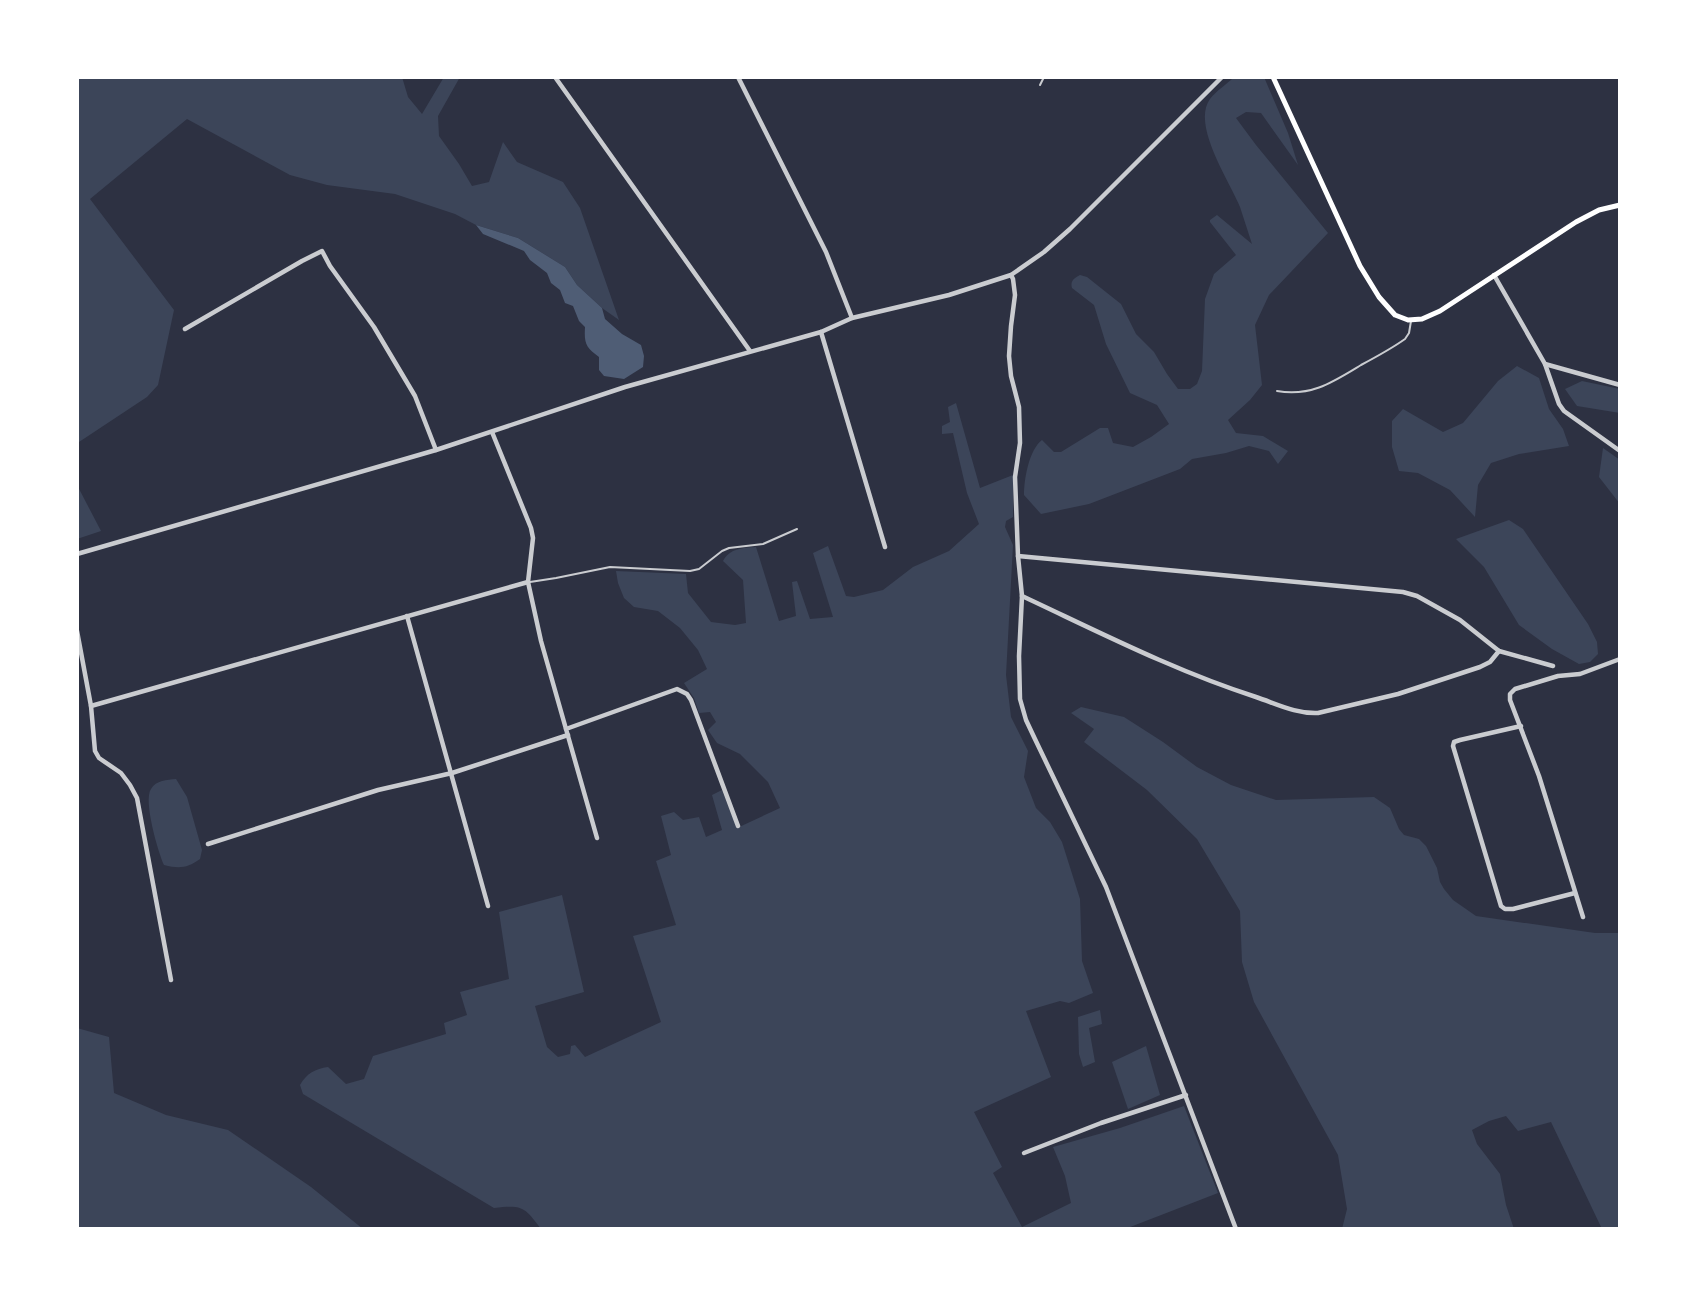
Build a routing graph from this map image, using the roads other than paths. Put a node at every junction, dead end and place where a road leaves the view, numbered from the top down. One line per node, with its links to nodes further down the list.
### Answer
1 (555, 77): 14 (street)
2 (738, 77): 10 (street)
3 (1044, 77): 6 (lane)
4 (1222, 77): 8 (street)
5 (1273, 77): 11 (main road)
6 (1040, 85)
7 (1620, 205): 9 (main road)
8 (1011, 275): 10 (street); 24 (street)
9 (1494, 275): 11 (main road); 15 (street)
10 (852, 318): 13 (street)
11 (1411, 320): 17 (lane)
12 (185, 330): 19 (street)
13 (821, 332): 14 (street); 22 (street)
14 (750, 351): 18 (street)
15 (1545, 364): 16 (street); 20 (street)
16 (1620, 385)
17 (1277, 391)
18 (492, 432): 19 (street); 25 (street)
19 (436, 450): 23 (street)
20 (1620, 451)
21 (797, 529): 25 (lane)
22 (885, 547)
23 (77, 554)
24 (1018, 556): 26 (street); 29 (street)
25 (528, 582): 27 (street); 34 (street)
26 (1022, 596): 29 (street); 43 (street)
27 (407, 616): 32 (street); 35 (street)
28 (77, 631): 32 (street)
29 (1499, 651): 31 (street)
30 (1620, 659): 33 (street)
31 (1553, 666)
32 (91, 706): 42 (street)
33 (1521, 726): 39 (street); 39 (street)
34 (567, 732): 35 (street); 36 (street); 37 (street)
35 (452, 773): 38 (street); 40 (street)
36 (738, 826)
37 (597, 838)
38 (208, 844)
39 (1575, 893): 41 (street)
40 (488, 906)
41 (1583, 917)
42 (171, 980)
43 (1186, 1095): 44 (street); 45 (street)
44 (1024, 1153)
45 (1236, 1229)

